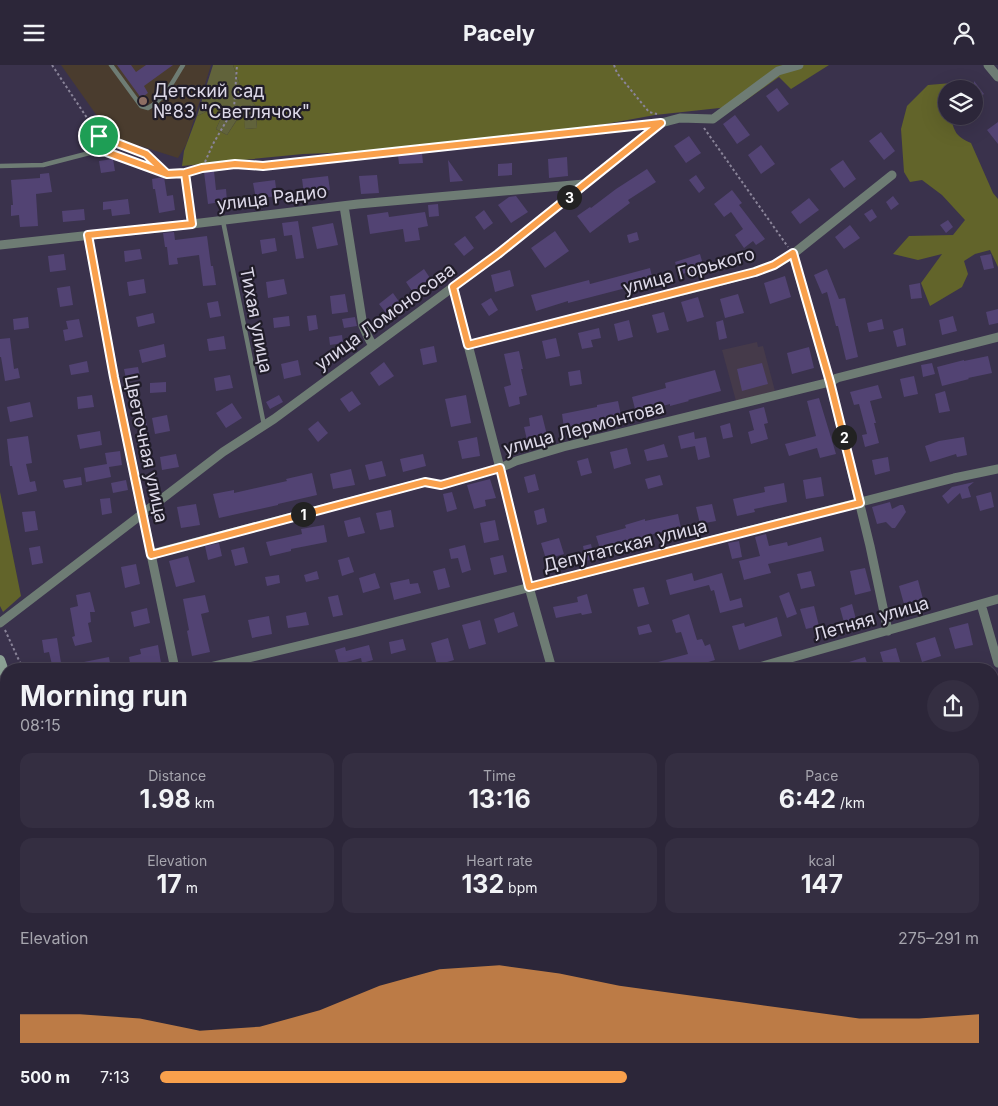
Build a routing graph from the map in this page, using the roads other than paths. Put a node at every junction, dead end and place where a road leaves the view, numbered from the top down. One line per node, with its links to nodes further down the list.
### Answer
1 (111, 65): 2 (lane)
2 (183, 65)
3 (799, 65): 6 (street, улица Ломоносова)
4 (988, 65): 5 (street)
5 (998, 77)
6 (661, 123): 7 (lane); 9 (street, улица Ломоносова)
7 (0, 166)
8 (892, 175): 14 (street, улица Горького)
9 (585, 184): 10 (street, улица Радио); 15 (street, улица Ломоносова)
10 (344, 206): 11 (street, улица Радио); 18 (street)
11 (223, 220): 12 (street, улица Радио); 20 (lane, Тихая улица)
12 (88, 235): 13 (street, улица Радио); 25 (street, Цветочная улица)
13 (0, 245)
14 (793, 253): 17 (street, улица Горького); 19 (street)
15 (453, 287): 17 (street); 18 (street, улица Ломоносова)
16 (998, 337): 19 (street, улица Лермонтова)
17 (468, 345): 21 (street)
18 (373, 346): 20 (street, улица Ломоносова)
19 (830, 382): 21 (street, улица Лермонтова); 24 (street)
20 (264, 425): 25 (street, улица Ломоносова)
21 (500, 468): 23 (lane, улица Лермонтова); 27 (street)
22 (998, 469): 24 (street, Депутатская улица)
23 (425, 482): 26 (street, улица Лермонтова)
24 (860, 503): 27 (street, Депутатская улица); 31 (street)
25 (142, 514): 26 (street, Цветочная улица); 30 (street, улица Ломоносова)
26 (151, 555): 32 (street, Цветочная улица)
27 (529, 587): 33 (street, Депутатская улица); 34 (street)
28 (998, 599): 29 (street, Летняя улица)
29 (981, 604): 31 (street, Летняя улица); 36 (street)
30 (1, 622)
31 (888, 631): 35 (street, Летняя улица)
32 (174, 663)
33 (227, 663)
34 (550, 663)
35 (773, 663)
36 (998, 663)

